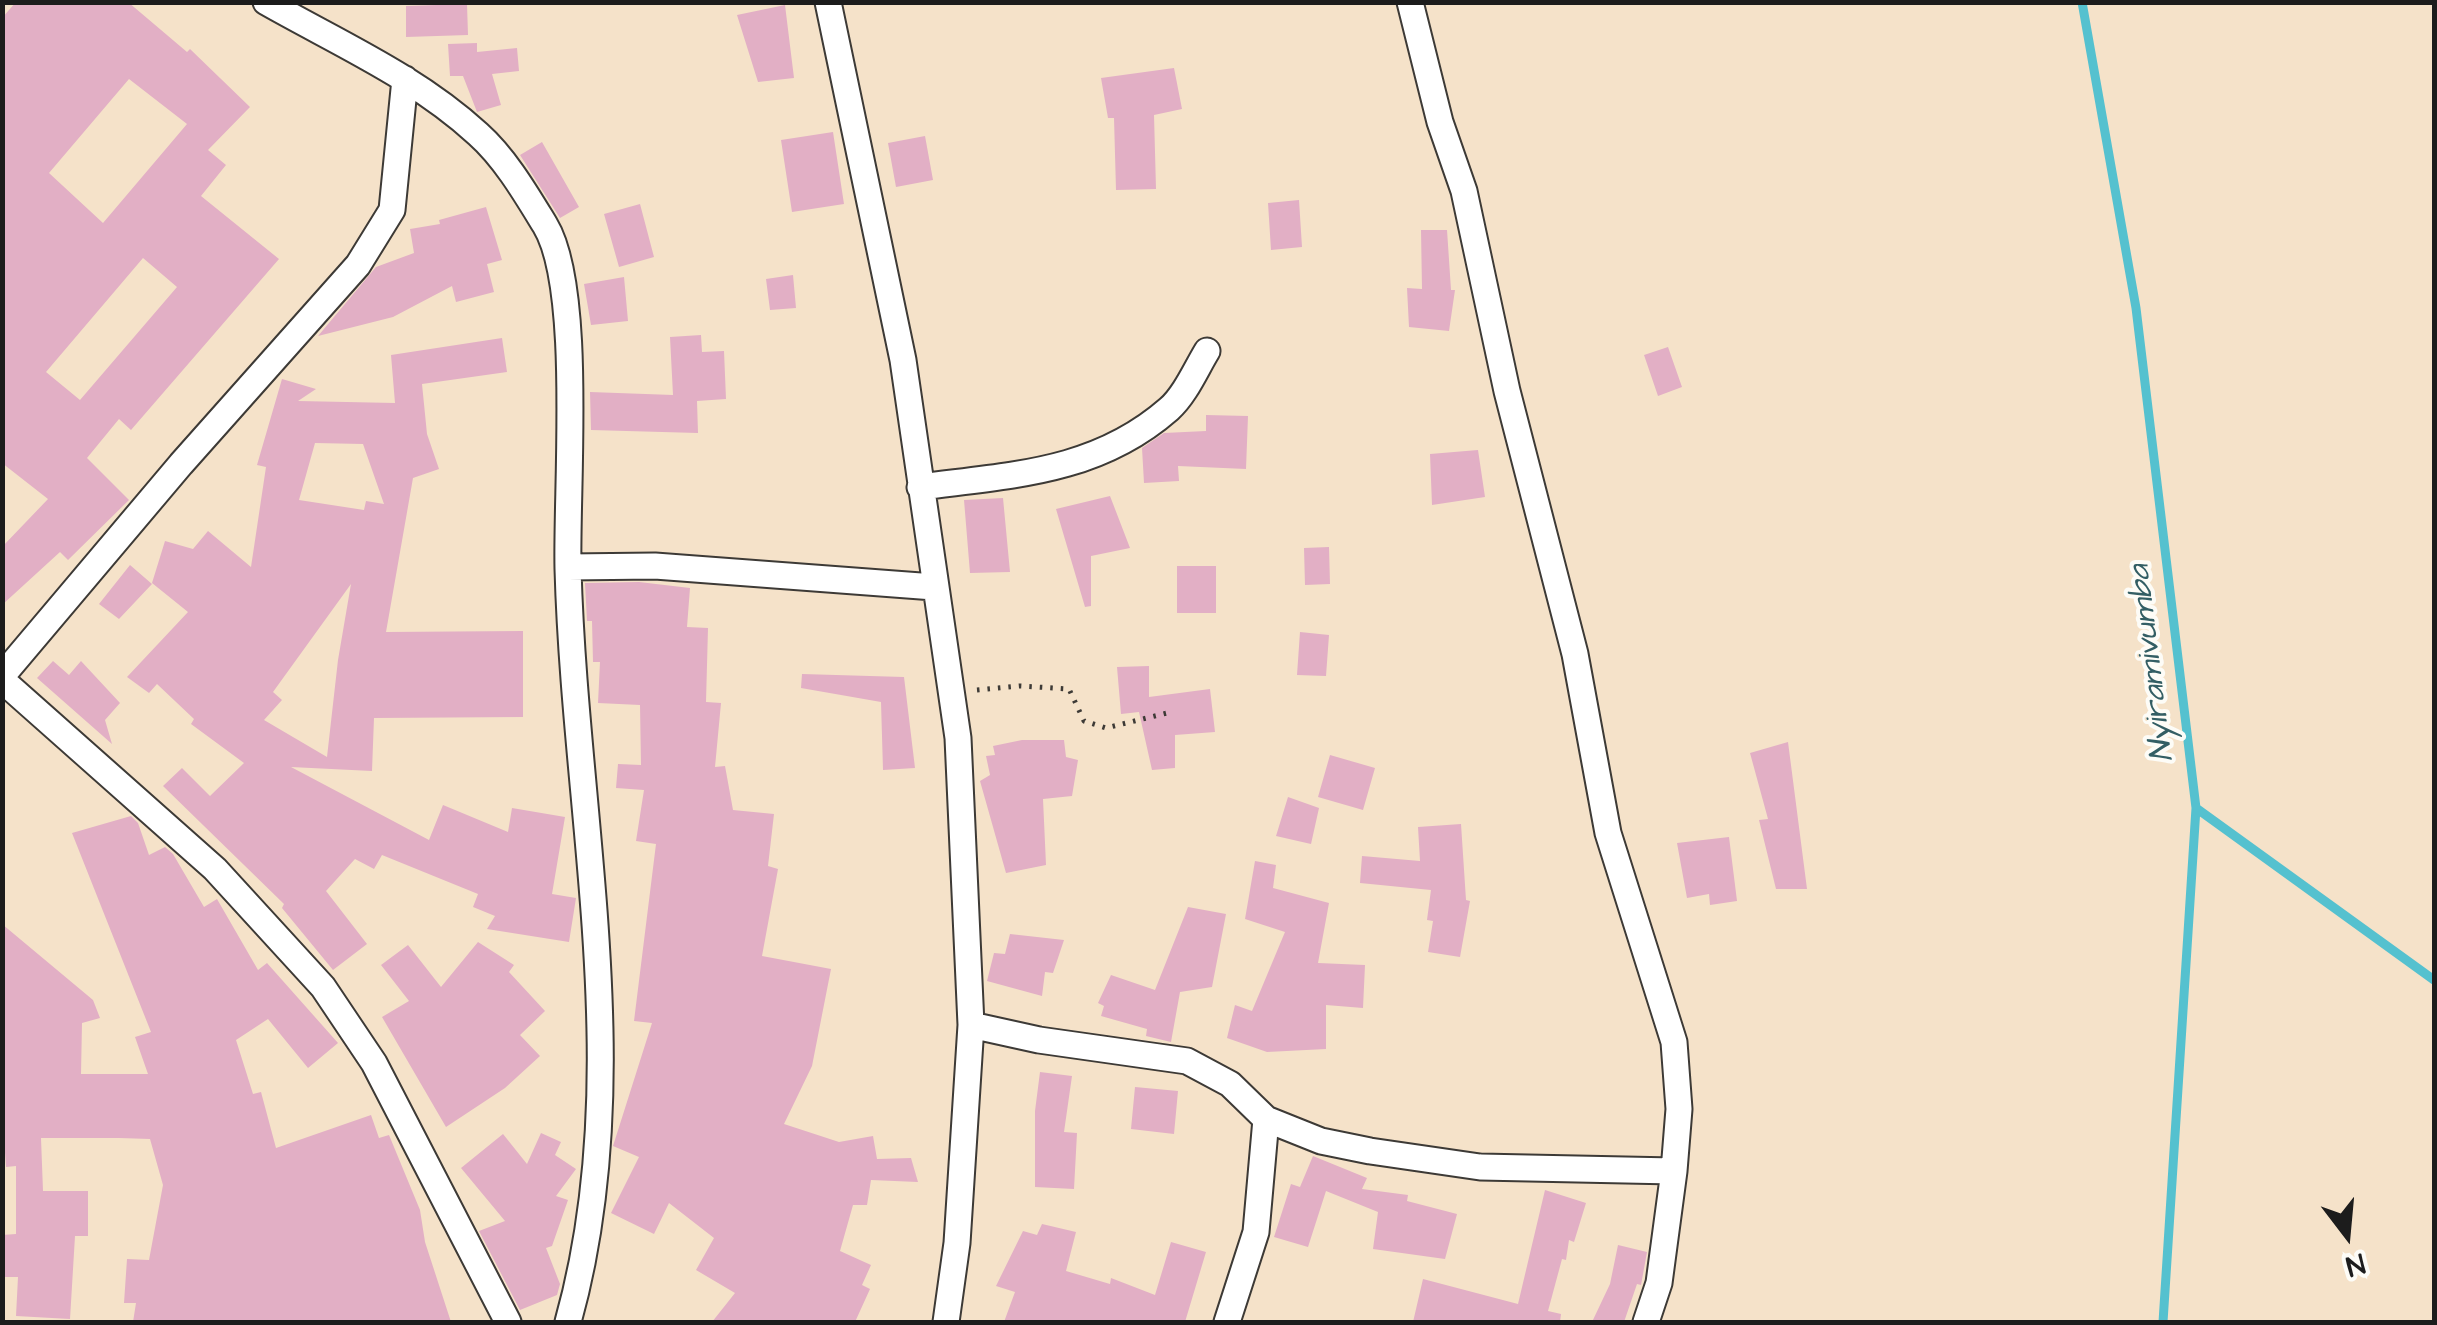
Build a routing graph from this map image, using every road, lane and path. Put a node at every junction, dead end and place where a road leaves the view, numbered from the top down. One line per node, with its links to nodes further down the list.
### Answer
1 (266, 2): 4 (street)
2 (828, 2): 6 (street)
3 (1410, 2): 14 (street)
4 (405, 79): 7 (street); 10 (street)
5 (1208, 351): 6 (street)
6 (920, 487): 8 (street)
7 (568, 567): 8 (street); 17 (street)
8 (934, 587): 9 (street)
9 (946, 668): 11 (path); 12 (street)
10 (2, 678): 16 (street)
11 (1166, 713)
12 (972, 1025): 13 (street); 18 (street)
13 (1266, 1119): 14 (street); 19 (street)
14 (1674, 1170): 15 (street)
15 (1658, 1284): 20 (street); 21 (street)
16 (508, 1322)
17 (568, 1322)
18 (946, 1322)
19 (1227, 1322)
20 (1646, 1322)
21 (1666, 1322)

